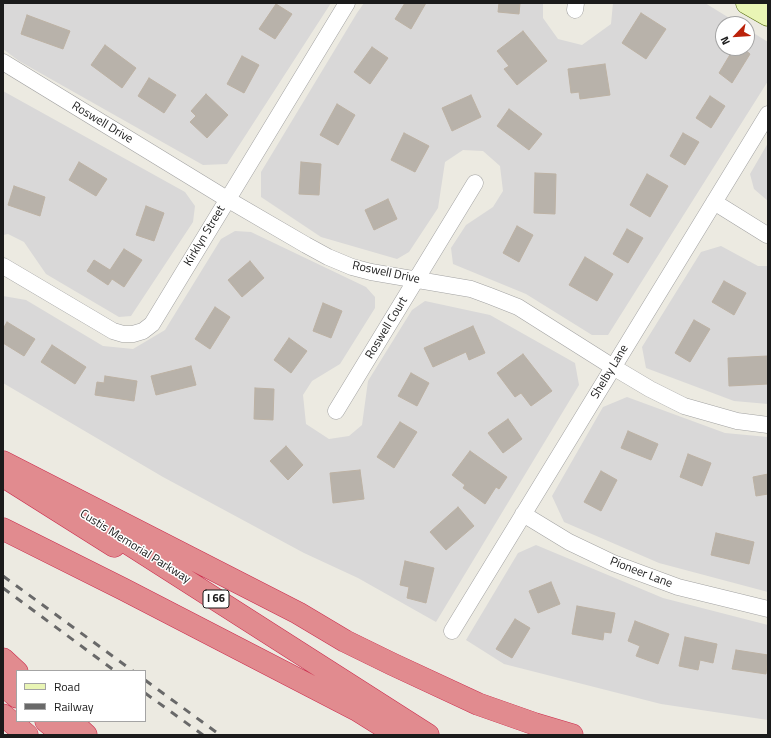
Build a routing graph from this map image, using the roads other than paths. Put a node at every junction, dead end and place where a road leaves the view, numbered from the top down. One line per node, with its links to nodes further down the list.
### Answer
1 (347, 3): 7 (street, Kirklyn Street)
2 (746, 3): 3 (main road)
3 (768, 15)
4 (3, 62): 7 (street, Roswell Drive)
5 (768, 114): 8 (street, Shelby Lane)
6 (476, 183): 11 (street, Roswell Court)
7 (227, 199): 10 (street, Kirklyn Street); 11 (street, Roswell Drive)
8 (714, 202): 9 (street); 12 (street, Shelby Lane)
9 (767, 235)
10 (3, 266)
11 (416, 280): 12 (street, Roswell Drive); 13 (street, Roswell Court)
12 (613, 367): 14 (street, Roswell Drive); 17 (street, Shelby Lane)
13 (336, 411)
14 (768, 425)
15 (3, 463): 33 (highway, Custis Memorial Parkway / I 66); 34 (highway)
16 (3, 476): 25 (highway)
17 (523, 514): 19 (street, Pioneer Lane); 20 (street, Shelby Lane)
18 (3, 529): 25 (highway)
19 (768, 609)
20 (452, 631)
21 (3, 660): 22 (highway)
22 (16, 671)
23 (3, 685): 24 (highway)
24 (16, 696)
25 (357, 710): 32 (highway)
26 (3, 715): 29 (highway)
27 (47, 722): 30 (highway)
28 (72, 722): 31 (highway)
29 (27, 735)
30 (63, 735)
31 (86, 735)
32 (397, 735)
33 (428, 735)
34 (572, 735)

